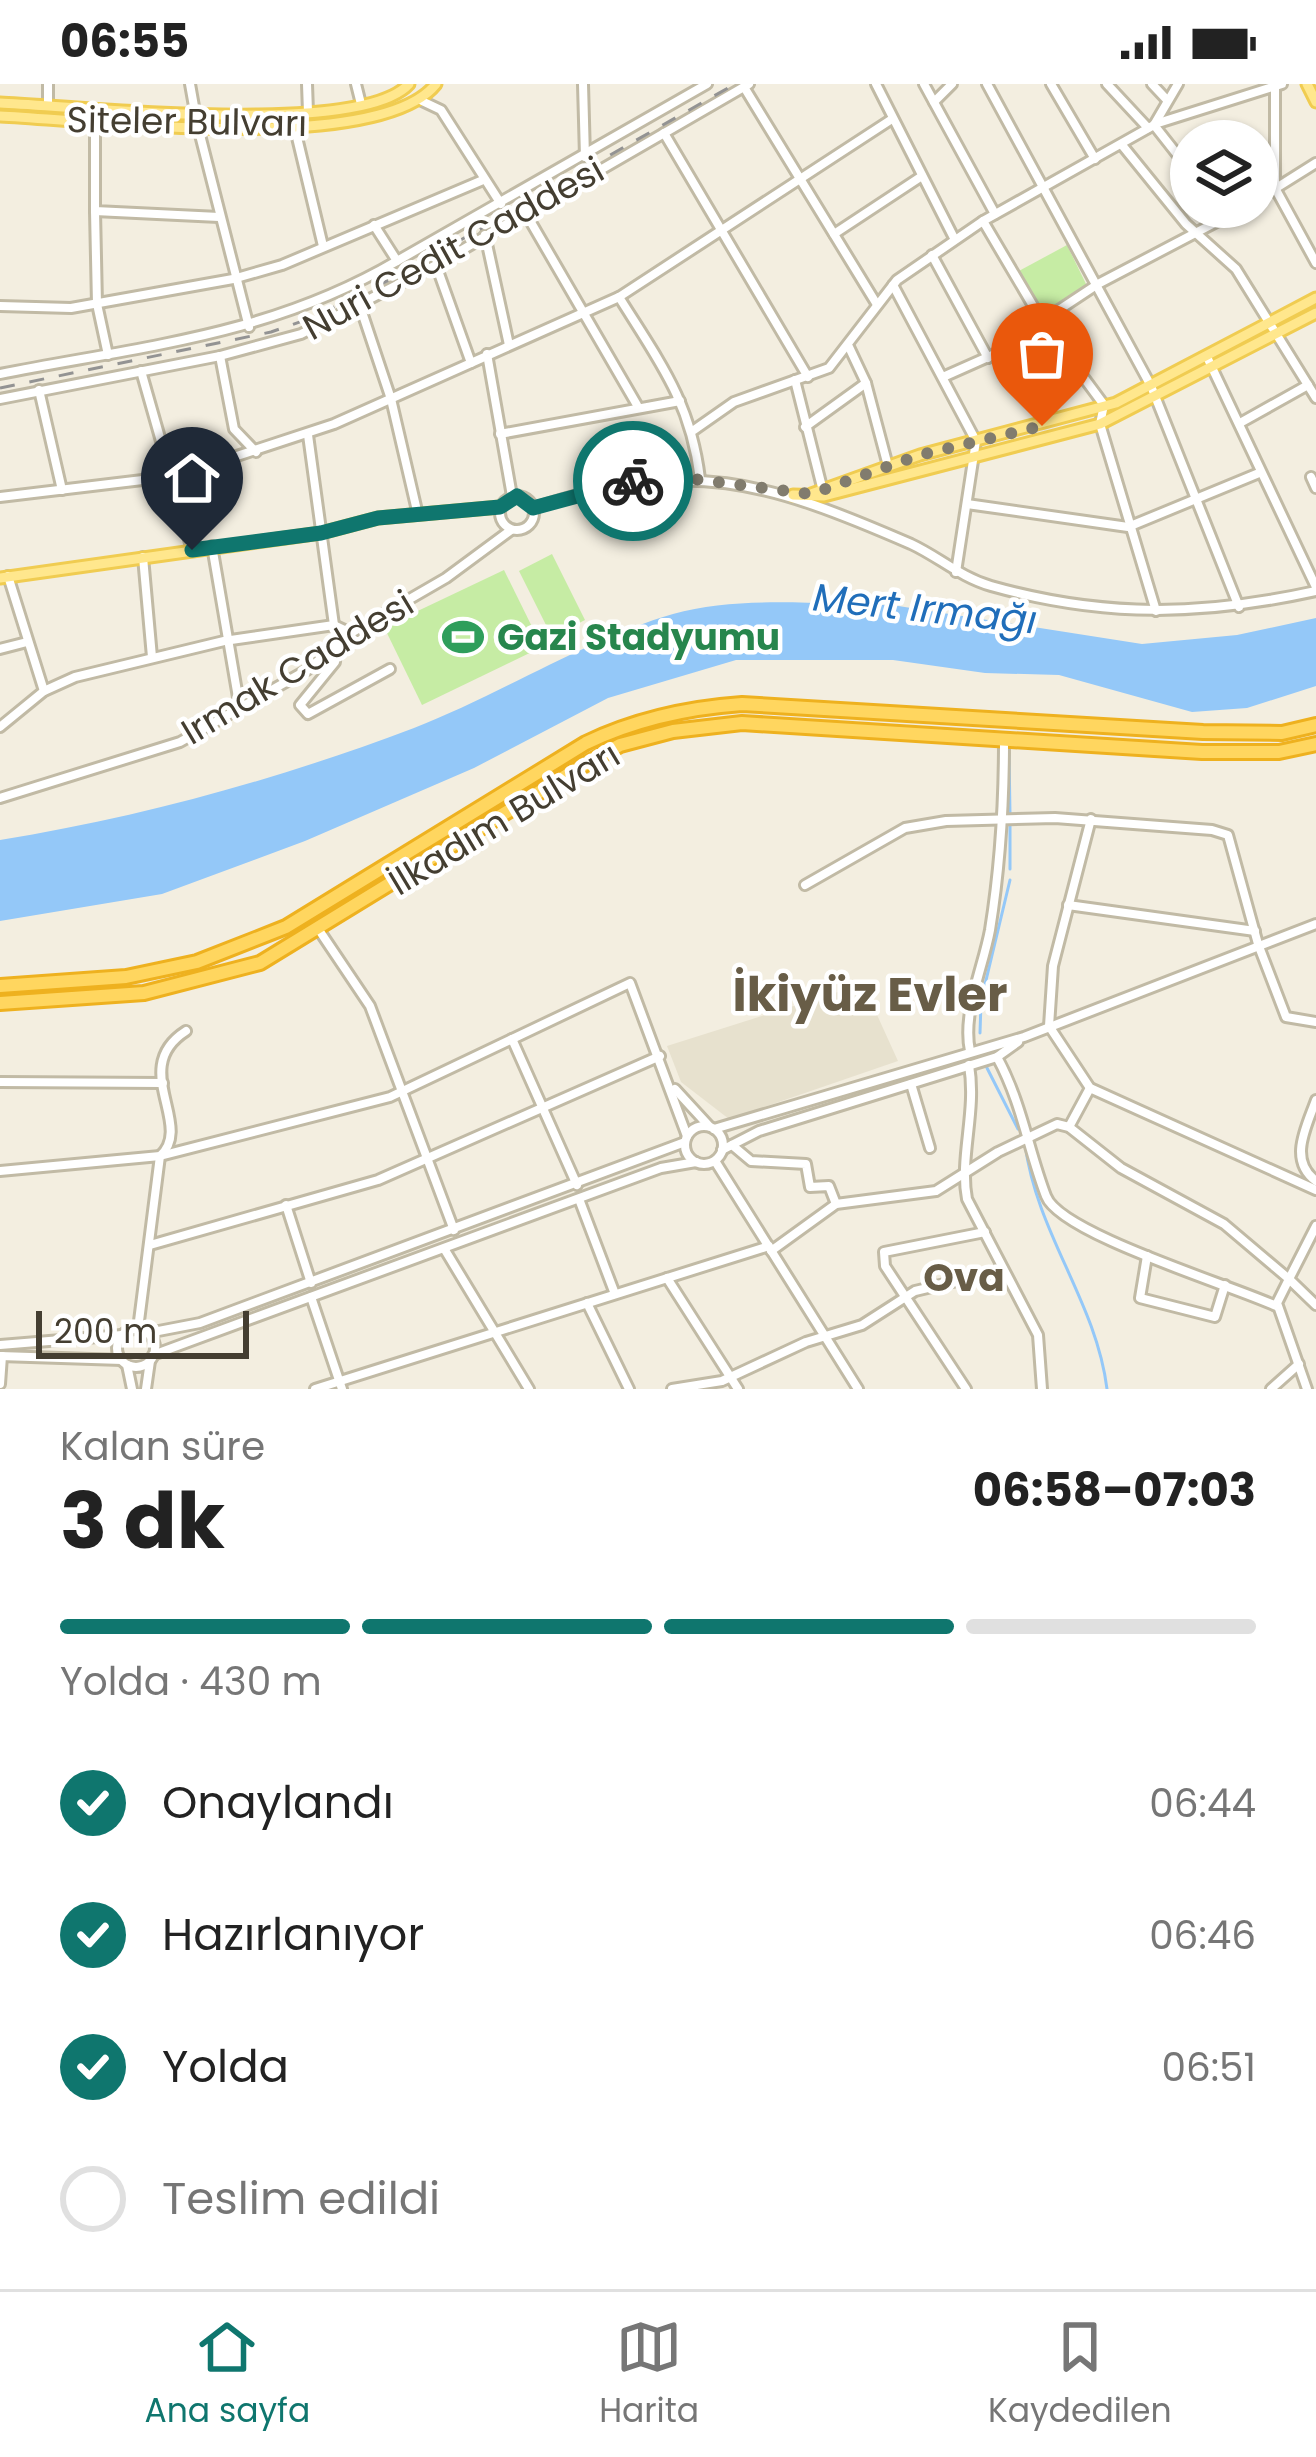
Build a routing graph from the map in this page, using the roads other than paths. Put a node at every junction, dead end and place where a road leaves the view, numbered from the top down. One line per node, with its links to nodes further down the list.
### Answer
1 (48, 84): 26 (street)
2 (190, 84): 27 (street)
3 (307, 84): 28 (street)
4 (356, 84): 25 (street)
5 (409, 84): 25 (main road, Siteler Bulvarı)
6 (436, 84): 20 (main road)
7 (583, 84): 39 (street)
8 (707, 84): 39 (street, Nuri Cedit Caddesi)
9 (876, 84): 30 (street)
10 (924, 84): 22 (street)
11 (952, 84): 22 (street)
12 (987, 84): 46 (street)
13 (1051, 84): 40 (street)
14 (1107, 84): 33 (street)
15 (1152, 84): 21 (street)
16 (1178, 84): 21 (street)
17 (1307, 84): 23 (main road)
18 (1279, 85): 31 (street); 33 (street)
19 (747, 86): 36 (street, Nuri Cedit Caddesi); 44 (street)
20 (422, 101): 35 (main road, Siteler Bulvarı); 43 (street)
21 (1168, 101): 33 (street)
22 (934, 102): 51 (street)
23 (1316, 102)
24 (0, 103): 26 (main road, Siteler Bulvarı)
25 (361, 104): 28 (main road, Siteler Bulvarı)
26 (48, 105): 27 (main road, Siteler Bulvarı)
27 (195, 112): 28 (main road, Siteler Bulvarı)
28 (308, 115)
29 (0, 116): 32 (main road, Siteler Bulvarı)
30 (892, 119): 42 (street); 44 (street)
31 (1278, 120)
32 (95, 121): 34 (main road, Siteler Bulvarı); 49 (street)
33 (1151, 126): 37 (street); 38 (street)
34 (198, 127): 35 (main road, Siteler Bulvarı); 52 (street)
35 (295, 129): 61 (street)
36 (664, 134): 50 (street, Nuri Cedit Caddesi); 58 (street)
37 (1122, 146): 40 (street); 56 (street)
38 (1170, 148)
39 (585, 158): 48 (street, Nuri Cedit Caddesi)
40 (1095, 159): 46 (street)
41 (1316, 163): 45 (street)
42 (922, 176): 59 (street); 60 (street)
43 (483, 180): 48 (street); 54 (street)
44 (800, 181): 58 (street); 59 (street)
45 (1278, 186)
46 (1041, 187): 51 (street); 67 (street)
47 (1278, 193): 64 (street)
48 (501, 204): 63 (street, Nuri Cedit Caddesi)
49 (95, 211): 52 (street); 72 (street)
50 (525, 212): 57 (street, Nuri Cedit Caddesi); 75 (street)
51 (995, 214): 53 (street)
52 (219, 218): 66 (street)
53 (983, 220): 60 (street); 77 (street)
54 (374, 225): 61 (street); 63 (street)
55 (1211, 228): 56 (street)
56 (1201, 234): 67 (street); 78 (street)
57 (484, 235): 65 (street, Nuri Cedit Caddesi); 80 (street)
58 (721, 235): 69 (street); 90 (street)
59 (833, 235): 71 (street)
60 (955, 238): 62 (street)
61 (323, 246): 66 (street)
62 (932, 255): 68 (street); 85 (street)
63 (397, 261): 79 (street, Nuri Cedit Caddesi)
64 (1316, 263)
65 (436, 265): 74 (street, Nuri Cedit Caddesi); 87 (street)
66 (238, 278): 72 (street); 79 (street)
67 (1098, 284): 77 (street); 96 (street)
68 (893, 285): 71 (street); 91 (street)
69 (619, 297): 75 (street); 100 (street)
70 (1316, 298): 78 (main road)
71 (876, 303): 81 (street)
72 (97, 304): 73 (street); 83 (street)
73 (0, 306)
74 (361, 306): 84 (street, Nuri Cedit Caddesi); 99 (street)
75 (583, 310): 80 (street); 101 (street)
76 (1316, 314): 78 (main road)
77 (1045, 326): 85 (street); 102 (street)
78 (1276, 327): 86 (main road); 94 (street)
79 (249, 328): 83 (street, Nuri Cedit Caddesi)
80 (509, 345): 82 (street)
81 (849, 347): 90 (street); 93 (street)
82 (487, 354): 87 (street); 107 (street)
83 (108, 355): 89 (street, Nuri Cedit Caddesi)
84 (220, 356): 88 (street, Nuri Cedit Caddesi); 110 (street)
85 (988, 358): 91 (street)
86 (1210, 361): 96 (main road); 103 (street)
87 (471, 363): 99 (street)
88 (141, 371): 95 (street, Nuri Cedit Caddesi); 114 (street)
89 (0, 374)
90 (808, 376): 92 (street)
91 (943, 377): 109 (street)
92 (795, 380): 105 (street); 106 (street)
93 (866, 382): 105 (street); 112 (street)
94 (1309, 385): 97 (street); 103 (street)
95 (40, 390): 98 (street, Nuri Cedit Caddesi); 118 (street)
96 (1153, 391): 102 (main road); 104 (main road); 123 (street)
97 (1316, 398)
98 (0, 399)
99 (391, 399): 108 (street); 127 (street)
100 (680, 401): 101 (street); 106 (street)
101 (637, 405): 107 (street)
102 (1104, 405): 104 (street); 109 (main road)
103 (1240, 423): 113 (street)
104 (1100, 424): 111 (main road); 128 (street)
105 (805, 427): 119 (street)
106 (694, 430): 116 (street)
107 (500, 434): 121 (street)
108 (308, 435): 110 (street); 130 (street)
109 (976, 441): 111 (street); 112 (main road)
110 (256, 452): 114 (street)
111 (978, 455): 119 (main road); 124 (street)
112 (888, 466): 119 (main road)
113 (1259, 473): 123 (street); 136 (street)
114 (167, 477): 118 (street); 132 (street)
115 (1311, 478): 117 (street)
116 (700, 479): 120 (street); 126 (street)
117 (1316, 488)
118 (62, 490): 122 (street)
119 (823, 491): 120 (main road)
120 (794, 495): 134 (street)
121 (512, 496): 125 (street); 126 (street)
122 (0, 497)
123 (1196, 497): 128 (street); 137 (street)
124 (967, 504): 128 (street); 134 (street)
125 (500, 507): 127 (main road); 129 (street)
126 (533, 508): 129 (street)
127 (418, 515): 130 (main road)
128 (1128, 527): 138 (street)
129 (511, 530): 140 (street, Irmak Caddesi)
130 (321, 533): 131 (main road); 139 (street)
131 (212, 547): 132 (main road); 141 (street)
132 (192, 550): 133 (main road)
133 (143, 557): 135 (main road); 145 (street)
134 (956, 572): 138 (street)
135 (4, 577): 142 (street)
136 (1316, 589): 137 (street)
137 (1239, 607): 138 (street)
138 (1156, 611)
139 (334, 625): 140 (street); 141 (street)
140 (351, 633): 143 (street, Irmak Caddesi)
141 (224, 641): 145 (street); 148 (street)
142 (27, 642): 144 (street); 147 (street)
143 (337, 648): 146 (street); 148 (street, Irmak Caddesi)
144 (0, 649)
145 (152, 657): 147 (street)
146 (390, 669)
147 (44, 691): 150 (street)
148 (240, 709): 153 (street, Irmak Caddesi)
149 (1316, 725): 162 (highway, İlkadım Bulvarı)
150 (0, 727)
151 (1004, 740): 152 (highway, İlkadım Bulvarı); 155 (street); 159 (highway, İlkadım Bulvarı)
152 (1316, 744)
153 (0, 797)
154 (1090, 819): 155 (street); 157 (street); 160 (street)
155 (1000, 821): 156 (street); 169 (street)
156 (805, 886)
157 (1068, 905): 160 (street); 165 (street)
158 (1316, 923): 161 (street)
159 (319, 930): 163 (highway, İlkadım Bulvarı); 178 (street)
160 (1255, 931): 161 (street)
161 (1258, 944): 164 (street); 165 (street)
162 (0, 986)
163 (0, 1003)
164 (1316, 1022)
165 (1049, 1026): 167 (street); 177 (street)
166 (186, 1031): 174 (street)
167 (1024, 1037): 169 (street); 171 (street)
168 (512, 1039): 170 (street); 178 (street); 180 (street)
169 (970, 1051): 182 (street)
170 (660, 1056): 175 (street); 180 (street)
171 (997, 1058): 172 (street); 183 (street)
172 (969, 1065): 176 (street); 193 (street)
173 (0, 1082): 174 (street)
174 (163, 1083): 188 (street)
175 (670, 1084): 182 (street); 184 (street)
176 (910, 1084): 185 (street); 186 (street)
177 (1090, 1088): 181 (street); 195 (street)
178 (399, 1093): 188 (street); 189 (street)
179 (1316, 1100): 195 (street)
180 (543, 1109): 189 (street); 194 (street)
181 (1070, 1127): 183 (street); 208 (street)
182 (712, 1128): 184 (street); 187 (street)
183 (1031, 1137): 193 (street); 205 (street)
184 (686, 1139): 191 (street); 194 (street)
185 (732, 1145): 187 (street); 197 (street)
186 (930, 1148)
187 (722, 1150): 190 (street)
188 (160, 1156): 192 (street); 202 (street)
189 (426, 1160): 198 (street); 200 (street)
190 (715, 1161): 191 (street); 203 (street)
191 (696, 1162): 196 (street)
192 (0, 1171)
193 (965, 1174): 197 (street); 201 (street)
194 (578, 1185): 200 (street)
195 (1316, 1185)
196 (579, 1199): 204 (street); 211 (street)
197 (836, 1204): 203 (street)
198 (286, 1205): 202 (street); 209 (street)
199 (1316, 1226): 208 (street)
200 (454, 1230): 209 (street)
201 (985, 1232): 206 (street); 213 (street)
202 (151, 1245): 217 (street)
203 (770, 1249): 207 (street); 221 (street)
204 (446, 1250): 212 (street); 218 (street)
205 (1147, 1256): 210 (street); 210 (street)
206 (1003, 1270): 213 (street); 239 (street)
207 (667, 1278): 211 (street); 227 (street)
208 (1288, 1279): 215 (street); 216 (street)
209 (311, 1282): 219 (street)
210 (1225, 1284): 216 (street)
211 (615, 1294): 214 (street)
212 (311, 1298): 224 (street); 229 (street)
213 (905, 1299): 221 (street); 238 (street)
214 (587, 1303): 218 (street); 234 (street)
215 (1316, 1305)
216 (1278, 1307): 226 (street)
217 (138, 1329): 219 (street); 220 (street)
218 (494, 1331): 229 (street); 233 (street)
219 (148, 1334): 224 (street)
220 (122, 1335): 222 (street); 225 (street)
221 (825, 1336): 227 (street); 237 (street)
222 (0, 1345)
223 (1, 1355): 225 (street); 228 (street)
224 (151, 1357): 225 (street); 231 (street)
225 (124, 1362): 230 (street)
226 (1299, 1364): 240 (street); 241 (street)
227 (730, 1377): 235 (street); 236 (street)
228 (0, 1384)
229 (340, 1385): 232 (street)
230 (132, 1389)
231 (146, 1389)
232 (315, 1389)
233 (529, 1389)
234 (629, 1389)
235 (672, 1389)
236 (738, 1389)
237 (859, 1389)
238 (966, 1389)
239 (1042, 1389)
240 (1271, 1389)
241 (1307, 1389)

